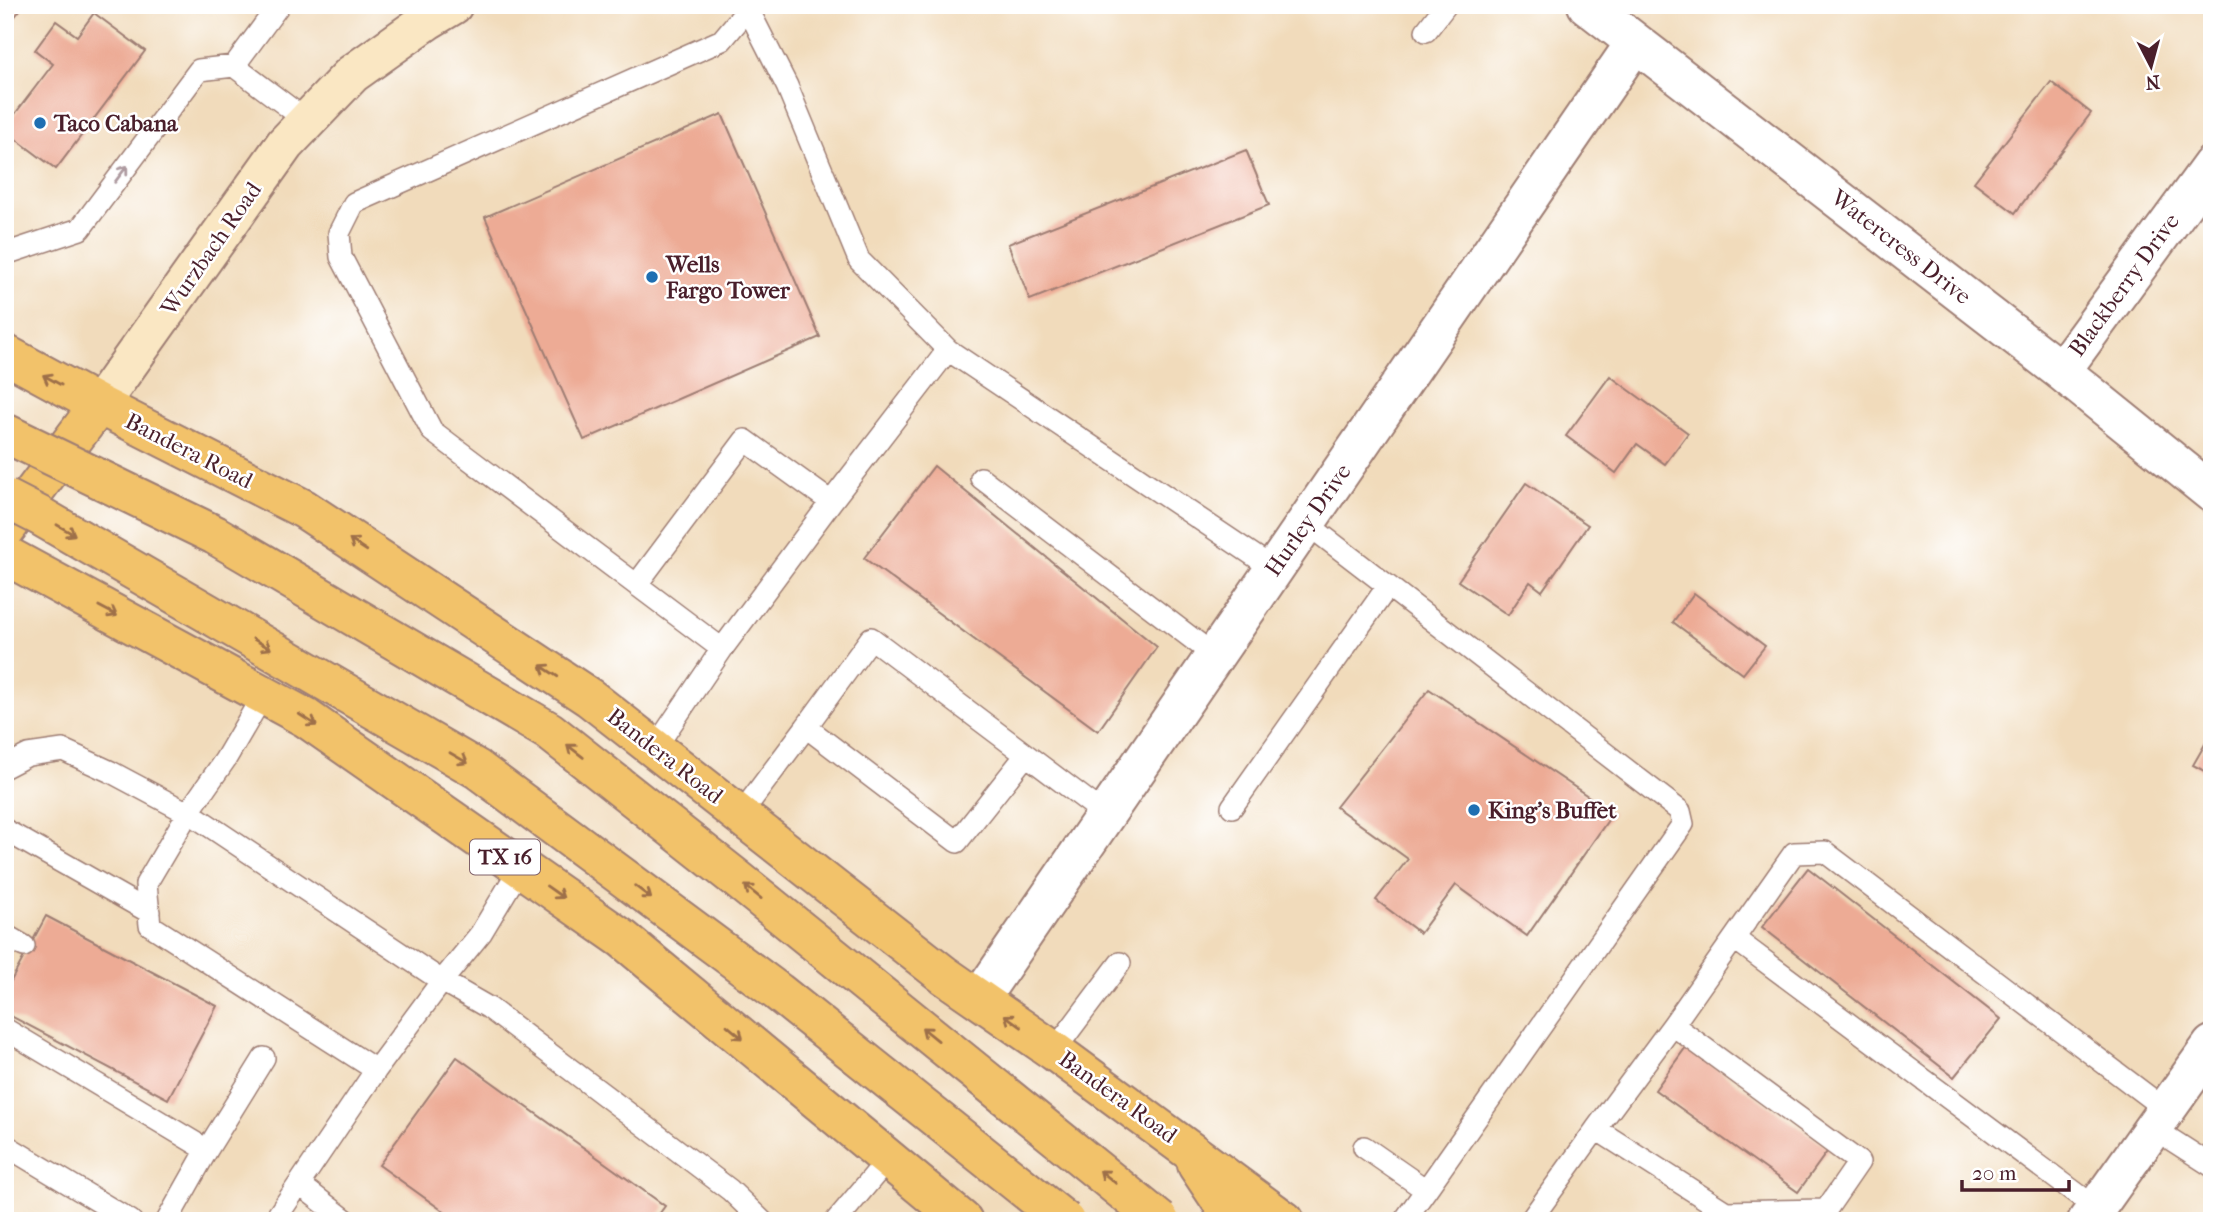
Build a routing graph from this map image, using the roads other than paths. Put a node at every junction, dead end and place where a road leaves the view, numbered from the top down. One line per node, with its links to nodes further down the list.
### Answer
1 (279, 5): 8 (lane)
2 (453, 5): 9 (main road, Wurzbach Road)
3 (1446, 5): 6 (lane)
4 (1587, 5): 7 (street, Watercress Drive)
5 (748, 7): 12 (lane); 25 (lane)
6 (1426, 31)
7 (1635, 43): 14 (street, Watercress Drive); 21 (street, Hurley Drive)
8 (234, 66): 9 (lane); 11 (lane, one-way to 8)
9 (307, 121): 15 (main road, Wurzbach Road)
10 (2212, 165): 14 (street, Blackberry Drive)
11 (5, 254)
12 (948, 350): 20 (lane); 24 (lane)
13 (5, 354): 15 (main road, Bandera Road, one-way to 13)
14 (2061, 371): 18 (street, Watercress Drive)
15 (99, 405): 22 (main road, Wurzbach Road); 31 (main road, Bandera Road, one-way to 15)
16 (5, 433): 73 (main road, one-way to 16, bridge)
17 (981, 478): 28 (lane)
18 (2212, 493)
19 (5, 498): 72 (main road, one-way to 72, bridge)
20 (831, 502): 25 (lane); 27 (lane)
21 (1306, 523): 24 (street, Hurley Drive); 26 (lane)
22 (5, 530)
23 (5, 555): 29 (main road, TX 16, one-way to 29)
24 (1274, 569): 28 (street, Hurley Drive)
25 (637, 584): 27 (lane)
26 (1388, 586): 34 (lane); 60 (lane)
27 (722, 649): 31 (lane)
28 (1215, 656): 37 (street, Hurley Drive)
29 (263, 695): 35 (lane); 39 (main road, TX 16, one-way to 39)
30 (806, 727): 32 (lane); 32 (lane); 36 (lane)
31 (655, 748): 36 (main road, Bandera Road)
32 (1026, 755): 37 (lane)
33 (5, 767): 35 (lane)
34 (1232, 807)
35 (188, 813): 40 (lane); 43 (lane)
36 (740, 815): 44 (main road, Bandera Road)
37 (1105, 815): 44 (street, Hurley Drive)
38 (5, 830): 40 (lane)
39 (520, 868): 43 (lane); 57 (main road, TX 16, one-way to 57)
40 (149, 912): 50 (lane)
41 (1735, 939): 45 (lane); 52 (lane); 62 (lane)
42 (1120, 963): 47 (lane)
43 (442, 981): 50 (lane); 69 (lane)
44 (980, 998): 47 (main road, Bandera Road, one-way to 44)
45 (1673, 1025): 53 (lane); 63 (lane)
46 (5, 1029): 56 (lane)
47 (1054, 1051): 51 (main road, Bandera Road)
48 (2208, 1057): 52 (street)
49 (264, 1059): 56 (lane)
50 (376, 1070): 59 (lane)
51 (1133, 1109): 74 (main road); 75 (main road, Bandera Road)
52 (2159, 1119): 58 (lane); 62 (street)
53 (1596, 1129): 64 (lane); 77 (lane)
54 (5, 1144): 65 (lane)
55 (1364, 1147): 60 (lane)
56 (206, 1150): 66 (lane)
57 (888, 1159): 61 (main road, TX 16); 70 (lane)
58 (2212, 1166)
59 (299, 1184): 67 (lane); 68 (lane)
60 (1426, 1190): 76 (lane)
61 (949, 1209): 71 (main road)
62 (2091, 1214)
63 (1834, 1215): 64 (lane)
64 (1723, 1216)
65 (131, 1221)
66 (167, 1221)
67 (274, 1221)
68 (347, 1221)
69 (762, 1221)
70 (836, 1221)
71 (970, 1221)
72 (1065, 1221)
73 (1160, 1221)
74 (1227, 1221)
75 (1285, 1221)
76 (1404, 1221)
77 (1530, 1221)

